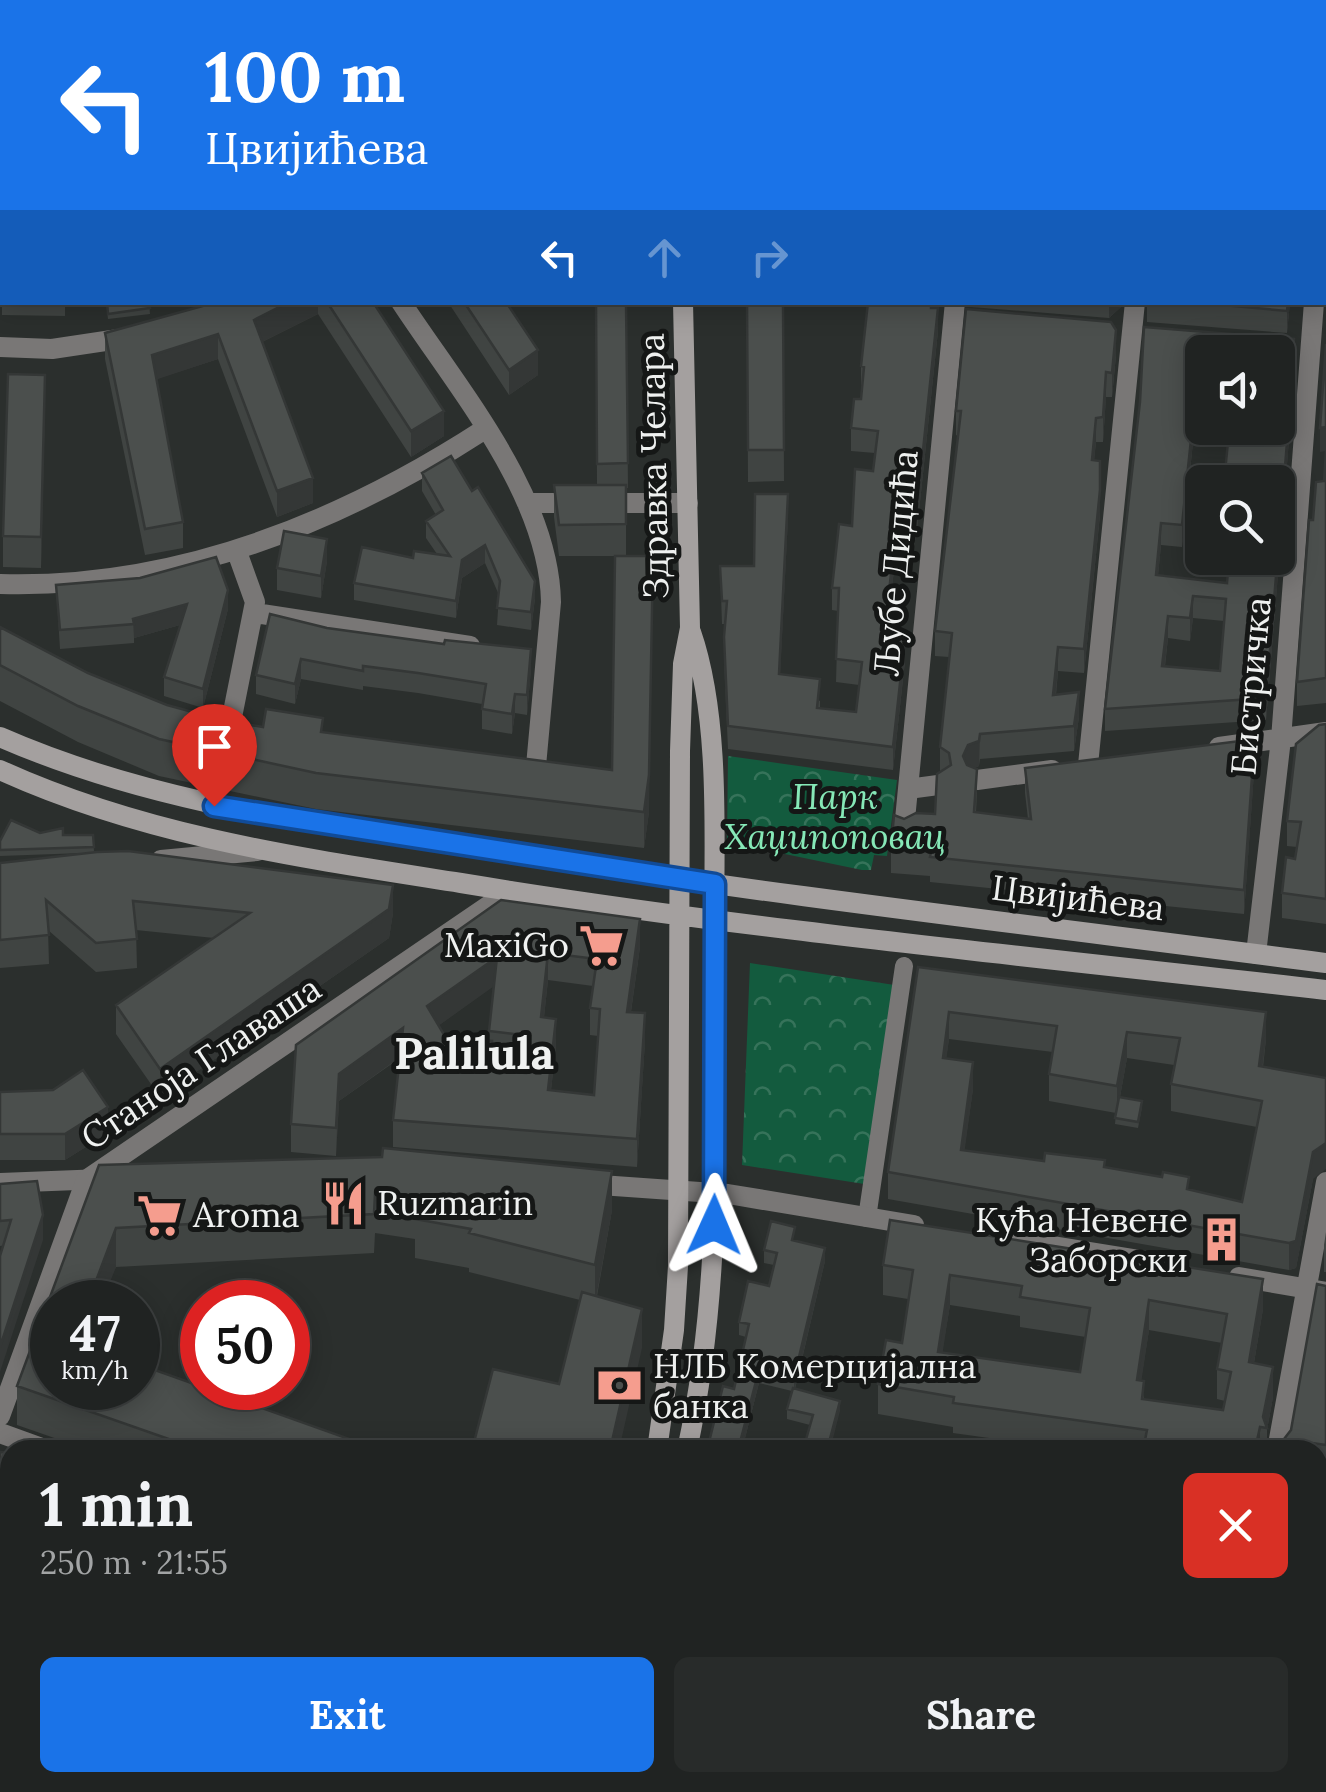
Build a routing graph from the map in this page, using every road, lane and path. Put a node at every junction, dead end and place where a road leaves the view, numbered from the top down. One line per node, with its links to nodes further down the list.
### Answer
1 (403, 305): 8 (street)
2 (683, 305): 10 (main road, Здравка Челара)
3 (1135, 305): 23 (street)
4 (1313, 305): 18 (street, Бистричка)
5 (960, 314): 25 (street, Љубе Дидића)
6 (160, 330): 7 (street)
7 (0, 347)
8 (485, 429): 9 (street); 11 (street)
9 (528, 503): 10 (street); 21 (street)
10 (688, 503): 14 (main road, Здравка Челара)
11 (237, 552): 12 (street); 13 (street)
12 (0, 584)
13 (255, 613): 15 (street); 20 (street)
14 (690, 628): 29 (main road, Здравка Челара); 30 (main road, Здравка Челара)
15 (489, 648)
16 (1326, 732): 18 (street)
17 (0, 736): 29 (main road, Цвијићева)
18 (1282, 739): 19 (street); 34 (street, Бистричка)
19 (1204, 749)
20 (224, 757)
21 (536, 766)
22 (0, 770): 27 (main road, Цвијићева)
23 (978, 780)
24 (938, 785): 25 (street)
25 (908, 789): 26 (street, Љубе Дидића)
26 (904, 830)
27 (260, 851): 28 (street); 31 (main road, Цвијићева)
28 (135, 863)
29 (680, 879): 30 (main road, Цвијићева); 32 (main road, Здравка Челара)
30 (715, 884): 33 (main road, Здравка Челара); 34 (main road, Цвијићева)
31 (510, 891): 32 (main road, Цвијићева); 39 (street, Станоја Главаша)
32 (681, 916): 33 (main road, Цвијићева); 43 (main road, Здравка Челара)
33 (715, 920): 37 (main road, Цвијићева); 44 (main road, Здравка Челара)
34 (1256, 954): 35 (main road, Цвијићева)
35 (1326, 963)
36 (904, 966): 45 (street)
37 (1326, 990)
38 (137, 1176): 39 (street)
39 (86, 1180): 41 (street); 51 (street, Станоја Главаша)
40 (1326, 1182): 50 (street)
41 (0, 1183)
42 (570, 1183): 43 (street)
43 (679, 1191): 44 (street); 52 (main road, Здравка Челара)
44 (715, 1193): 45 (street); 53 (main road, Здравка Челара)
45 (867, 1218): 46 (street)
46 (942, 1229)
47 (980, 1235): 48 (street)
48 (1168, 1265)
49 (1223, 1274): 50 (street)
50 (1316, 1290): 54 (street)
51 (0, 1416)
52 (658, 1440)
53 (689, 1440)
54 (1279, 1440)

